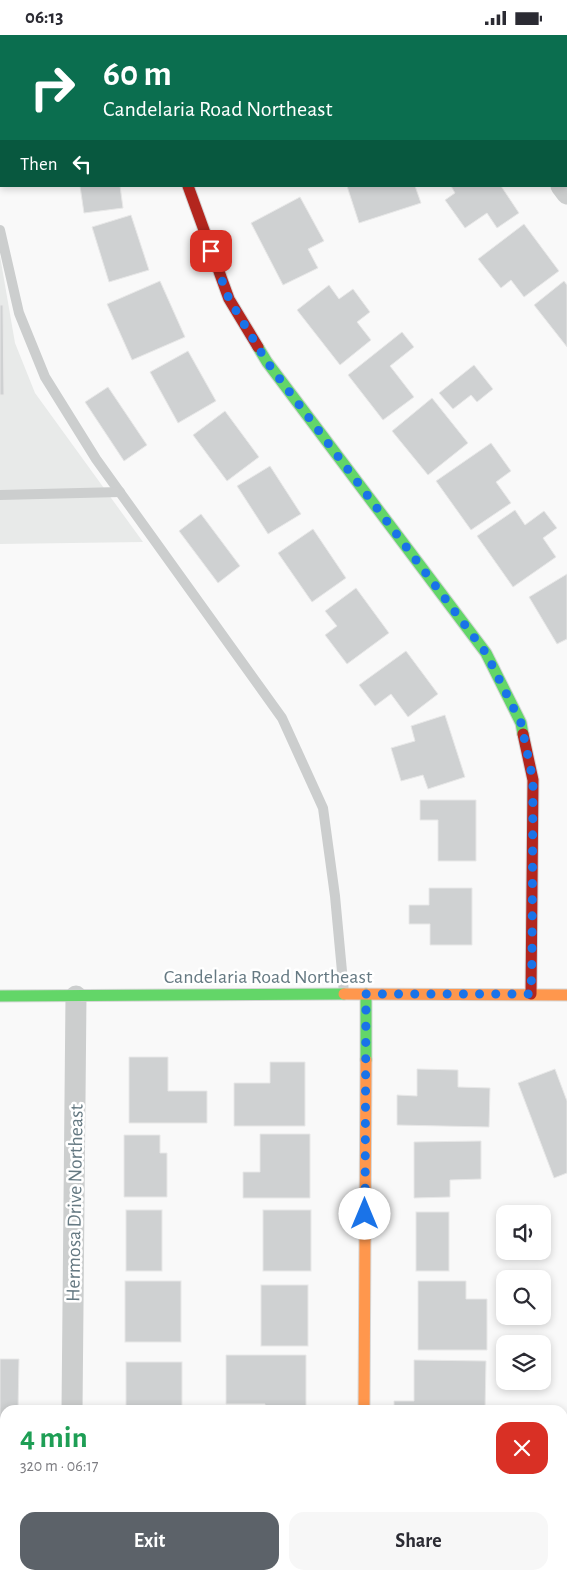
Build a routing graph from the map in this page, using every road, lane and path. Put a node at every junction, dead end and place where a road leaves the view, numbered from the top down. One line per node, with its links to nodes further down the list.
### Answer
1 (188, 187): 7 (street)
2 (0, 230): 3 (lane)
3 (3, 260): 4 (lane)
4 (120, 492): 5 (lane); 8 (lane)
5 (0, 495)
6 (366, 994): 7 (street, Candelaria Road Northeast); 8 (street, Candelaria Road Northeast); 13 (street)
7 (531, 994): 9 (street, Candelaria Road Northeast)
8 (344, 995): 11 (street, Candelaria Road Northeast)
9 (567, 995)
10 (0, 996): 11 (street, Candelaria Road Northeast)
11 (76, 996): 12 (street, Hermosa Drive Northeast)
12 (72, 1405)
13 (364, 1405)

